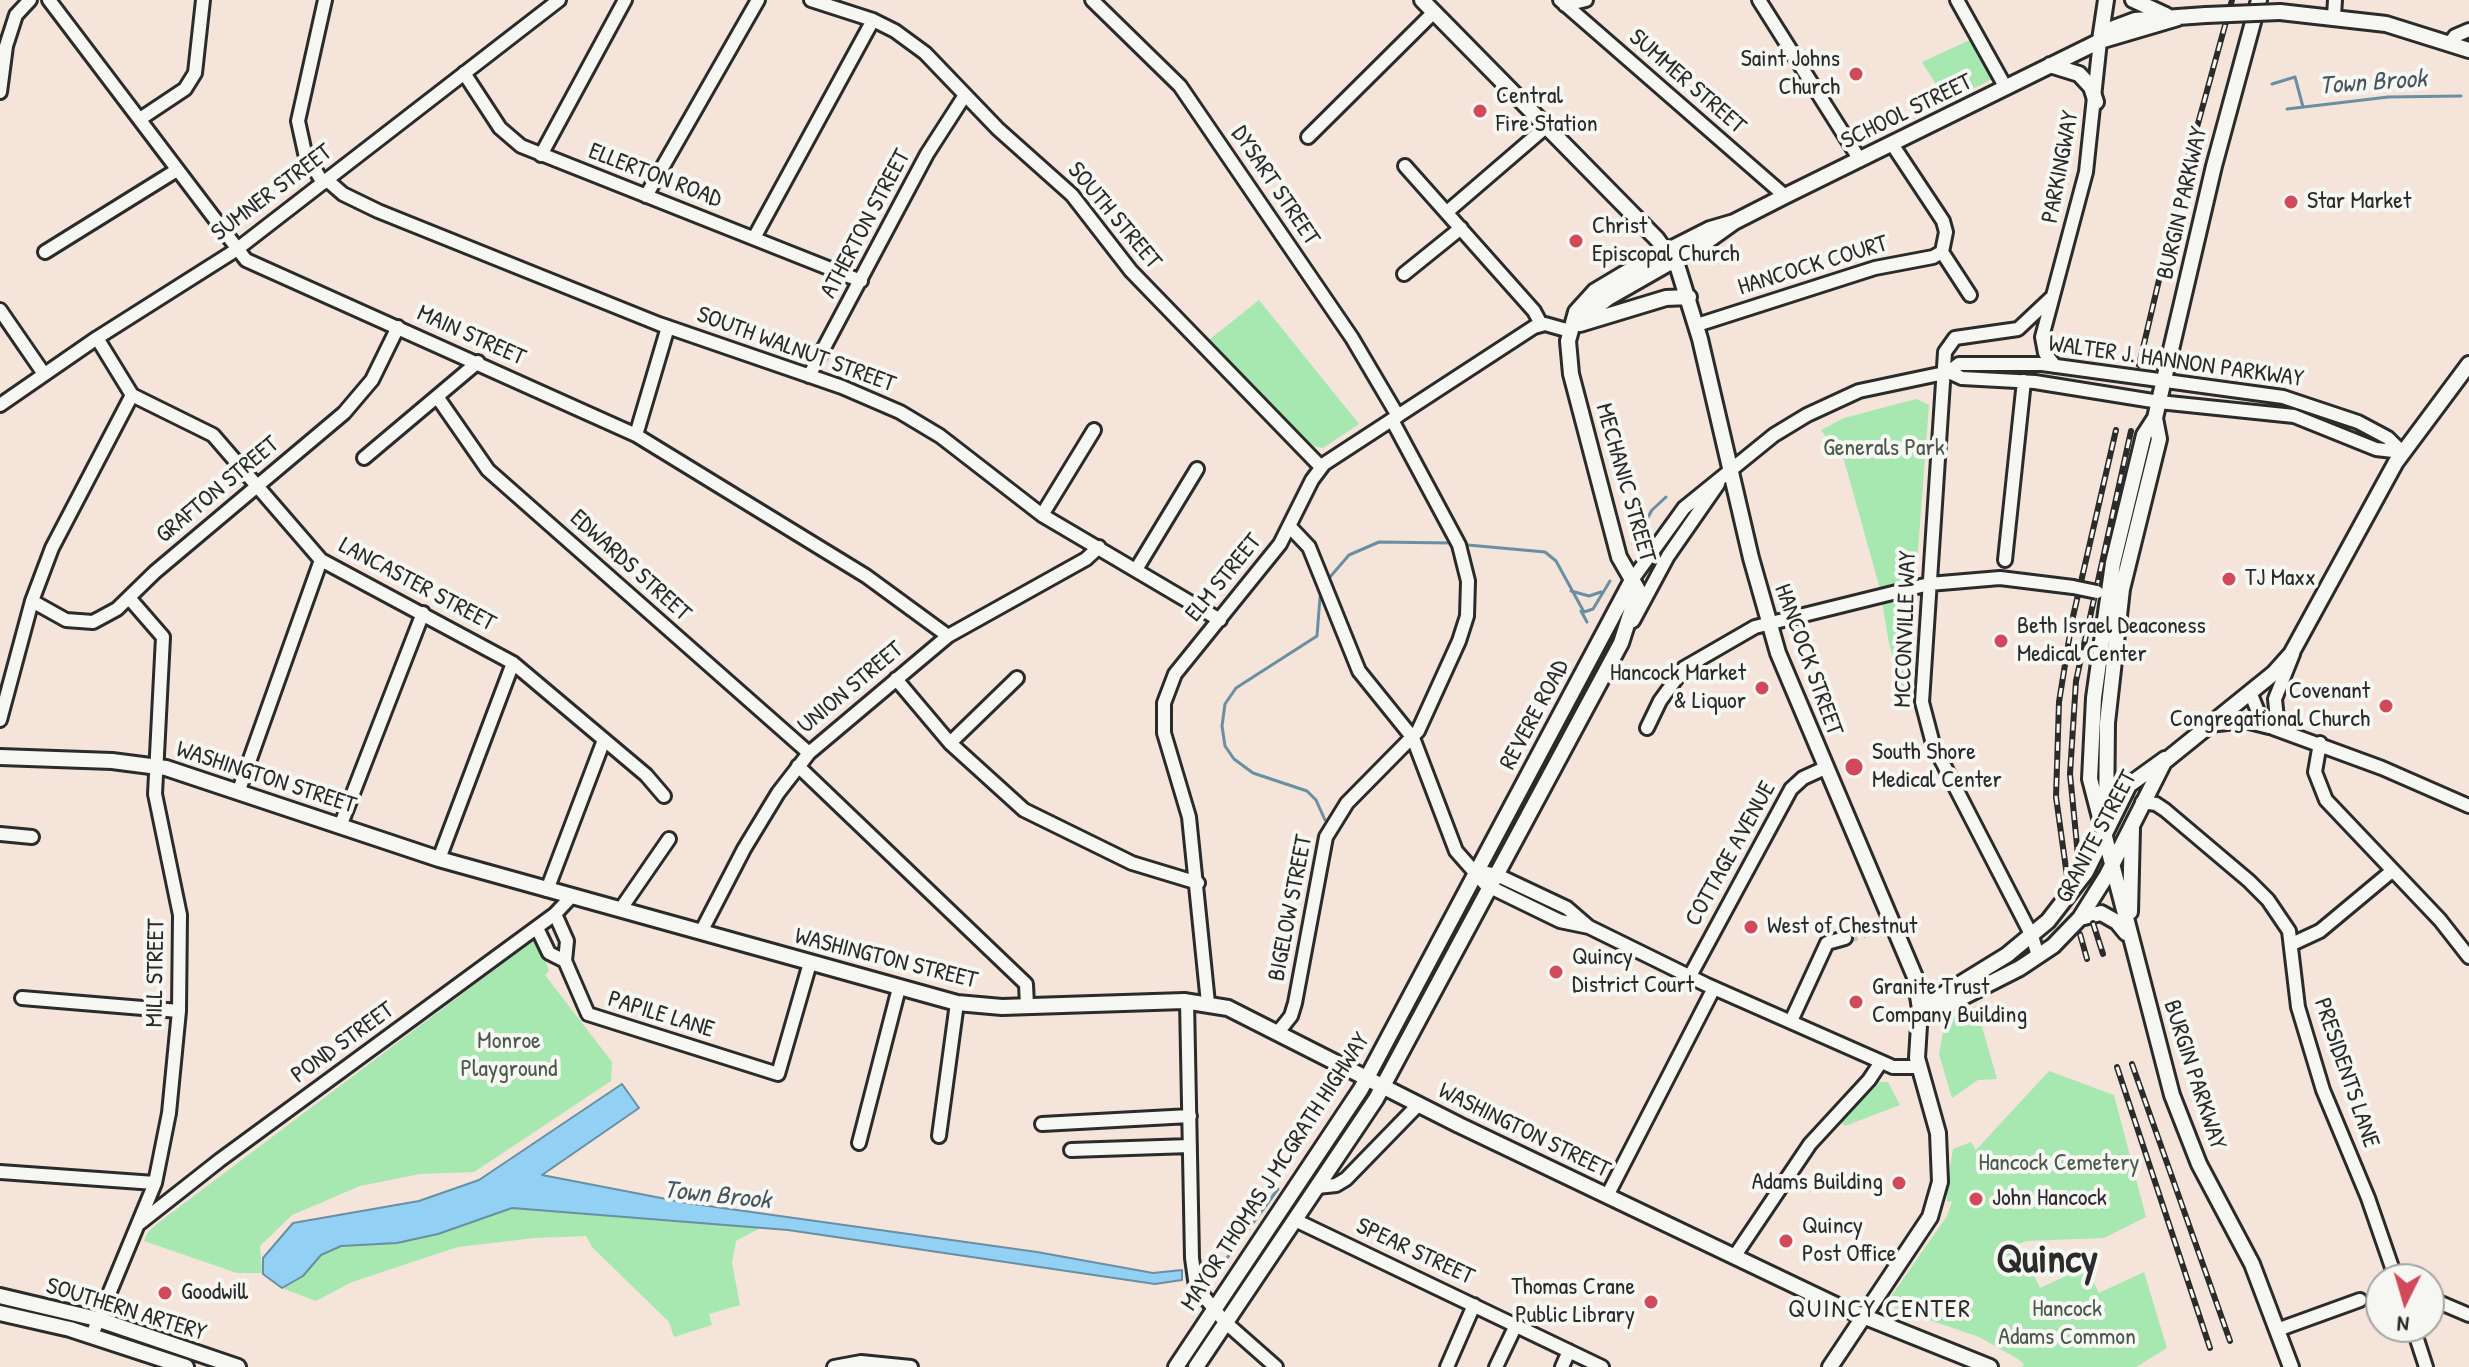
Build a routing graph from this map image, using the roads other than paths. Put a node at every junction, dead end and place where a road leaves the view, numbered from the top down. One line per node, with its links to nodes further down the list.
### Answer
1 (30, 0): 30 (street)
2 (49, 0): 33 (street, MAIN STREET)
3 (203, 0): 33 (street)
4 (325, 0): 41 (street)
5 (559, 0): 28 (street, SUMNER STREET)
6 (625, 0): 37 (street)
7 (758, 0): 42 (street)
8 (811, 0): 22 (street, SOUTH STREET)
9 (1092, 0): 75 (street, DYSART STREET)
10 (1422, 0): 19 (main road)
11 (1586, 0): 18 (street)
12 (1759, 0): 38 (street)
13 (1957, 0): 29 (street)
14 (2106, 0): 24 (main road)
15 (2133, 0): 21 (main road)
16 (2259, 0): 70 (main road, BURGIN PARKWAY)
17 (2335, 0): 20 (street)
18 (1562, 2): 43 (street, SUMMER STREET)
19 (1434, 12): 34 (main road); 35 (street)
20 (2334, 16): 21 (main road, SCHOOL STREET, bridge); 25 (main road, SCHOOL STREET)
21 (2178, 18): 24 (main road, SCHOOL STREET)
22 (873, 20): 31 (street, SOUTH STREET); 46 (street)
23 (2469, 30): 25 (street)
24 (2100, 41): 27 (main road, SCHOOL STREET); 32 (street, PARKINGWAY)
25 (2450, 43): 26 (main road, SCHOOL STREET)
26 (2469, 50)
27 (2050, 65): 29 (main road, SCHOOL STREET); 32 (main road)
28 (464, 73): 37 (street, ELLERTON ROAD); 41 (street, SUMNER STREET)
29 (2006, 88): 36 (main road, SCHOOL STREET)
30 (0, 92)
31 (965, 95): 52 (street, ATHERTON STREET); 81 (street, SOUTH STREET)
32 (2096, 102): 55 (street, PARKINGWAY)
33 (140, 119): 40 (street, MAIN STREET)
34 (1547, 126): 44 (street); 50 (main road)
35 (1308, 137)
36 (1892, 144): 38 (main road, SCHOOL STREET); 49 (street)
37 (541, 155): 42 (street, ELLERTON ROAD)
38 (1860, 160): 43 (main road, SCHOOL STREET)
39 (1405, 166): 44 (street)
40 (177, 170): 47 (street, MAIN STREET); 48 (street)
41 (325, 182): 47 (street, SUMNER STREET); 60 (street, SOUTH WALNUT STREET)
42 (646, 196): 46 (street, ELLERTON ROAD)
43 (1785, 196): 50 (main road, SCHOOL STREET)
44 (1447, 212): 45 (street)
45 (1461, 228): 51 (street); 57 (street)
46 (754, 238): 52 (street, ELLERTON ROAD)
47 (236, 250): 59 (street, MAIN STREET); 62 (street, SUMNER STREET)
48 (45, 252)
49 (1942, 252): 53 (street); 58 (street, HANCOCK COURT)
50 (1670, 256): 54 (main road, HANCOCK STREET); 61 (main road)
51 (1404, 274)
52 (861, 281): 68 (street, ATHERTON STREET)
53 (1970, 295)
54 (1689, 297): 58 (main road, HANCOCK STREET); 61 (main road)
55 (2051, 298): 65 (street, PARKINGWAY); 66 (street)
56 (0, 310): 67 (street)
57 (1541, 324): 61 (street); 75 (street, ELM STREET)
58 (1697, 325): 83 (main road, HANCOCK STREET)
59 (398, 327): 63 (street, MAIN STREET); 84 (street, GRAFTON STREET)
60 (668, 327): 68 (street, SOUTH WALNUT STREET); 78 (street)
61 (1570, 331): 91 (main road, MECHANIC STREET)
62 (97, 338): 67 (street, SUMNER STREET); 71 (street)
63 (478, 362): 72 (street); 78 (street, MAIN STREET)
64 (2469, 364): 79 (main road, GRANITE STREET)
65 (2055, 366): 66 (street, WALTER J. HANNON PARKWAY); 70 (street, WALTER J. HANNON PARKWAY)
66 (1946, 372): 69 (street, WALTER J. HANNON PARKWAY); 83 (street, WALTER J. HANNON PARKWAY); 92 (street, MCCONVILLE WAY)
67 (44, 374): 74 (street, SUMNER STREET)
68 (809, 376): 85 (street, SOUTH WALNUT STREET)
69 (2024, 381): 73 (street, WALTER J. HANNON PARKWAY); 89 (street)
70 (2163, 382): 73 (main road, BURGIN PARKWAY); 79 (street, WALTER J. HANNON PARKWAY)
71 (132, 395): 84 (street, LANCASTER STREET); 95 (street)
72 (438, 398): 80 (street); 115 (street, EDWARDS STREET)
73 (2159, 402): 76 (main road, BURGIN PARKWAY); 79 (street, WALTER J. HANNON PARKWAY)
74 (0, 405)
75 (1395, 418): 81 (street, ELM STREET); 111 (street, BIGELOW STREET)
76 (2155, 418): 93 (main road, BURGIN PARKWAY); 118 (main road, BURGIN PARKWAY)
77 (1094, 430): 85 (street)
78 (636, 435): 100 (street, MAIN STREET)
79 (2402, 452): 102 (main road, GRANITE STREET)
80 (364, 458)
81 (1321, 467): 86 (street, ELM STREET)
82 (1197, 469): 90 (street)
83 (1730, 469): 91 (street, WALTER J. HANNON PARKWAY); 98 (main road, HANCOCK STREET); 99 (street, WALTER J. HANNON PARKWAY)
84 (257, 486): 88 (street, LANCASTER STREET); 94 (street, GRAFTON STREET)
85 (1042, 515): 87 (street, SOUTH WALNUT STREET)
86 (1290, 527): 97 (street, ELM STREET); 111 (street)
87 (1099, 547): 90 (street, SOUTH WALNUT STREET); 100 (street, UNION STREET)
88 (321, 560): 96 (street, LANCASTER STREET); 123 (street)
89 (2005, 560)
90 (1137, 568): 97 (street, SOUTH WALNUT STREET)
91 (1632, 580): 101 (main road, MECHANIC STREET); 135 (main road, REVERE ROAD)
92 (1929, 584): 93 (street, bridge); 98 (street); 146 (street, MCCONVILLE WAY)
93 (2102, 593): 129 (main road, BURGIN PARKWAY)
94 (130, 599): 95 (street, GRAFTON STREET); 119 (street, MILL STREET)
95 (32, 601): 107 (street)
96 (423, 613): 103 (street, LANCASTER STREET); 128 (street)
97 (1220, 620): 138 (street, ELM STREET)
98 (1768, 622): 110 (street); 121 (main road, HANCOCK STREET)
99 (1632, 623): 101 (street, REVERE ROAD)
100 (948, 636): 105 (street, UNION STREET)
101 (1621, 643): 137 (main road, REVERE ROAD)
102 (2296, 647): 106 (main road, GRANITE STREET); 108 (street)
103 (513, 663): 112 (street, LANCASTER STREET); 133 (street)
104 (1017, 678): 113 (street)
105 (896, 679): 113 (street); 115 (street, UNION STREET)
106 (2250, 692): 108 (street); 109 (main road, GRANITE STREET)
107 (0, 720)
108 (2275, 724): 109 (street); 114 (street)
109 (2209, 725): 117 (main road, GRANITE STREET)
110 (1647, 728)
111 (1413, 738): 135 (street); 165 (street, BIGELOW STREET)
112 (604, 740): 124 (street, LANCASTER STREET); 139 (street)
113 (950, 743): 138 (street)
114 (2320, 743): 126 (street); 136 (street)
115 (809, 753): 120 (street, UNION STREET)
116 (0, 757): 119 (main road, WASHINGTON STREET)
117 (2169, 757): 122 (main road, GRANITE STREET); 125 (main road, GRANITE STREET)
118 (2106, 763): 122 (main road); 129 (main road, BURGIN PARKWAY)
119 (154, 766): 123 (main road, WASHINGTON STREET); 163 (street, MILL STREET)
120 (798, 766): 145 (street, UNION STREET); 161 (street)
121 (1825, 768): 154 (street, COTTAGE AVENUE); 162 (main road, HANCOCK STREET)
122 (2147, 769): 129 (main road, GRANITE STREET)
123 (239, 790): 128 (main road, WASHINGTON STREET)
124 (664, 796)
125 (2142, 802): 127 (main road, GRANITE STREET); 149 (street, PRESIDENTS LANE)
126 (2469, 806)
127 (2134, 818): 134 (main road, GRANITE STREET); 148 (main road)
128 (341, 824): 133 (main road, WASHINGTON STREET)
129 (2106, 829): 134 (main road, BURGIN PARKWAY); 146 (main road, GRANITE STREET)
130 (0, 834): 131 (street)
131 (32, 837)
132 (669, 839): 141 (street)
133 (439, 859): 139 (main road, WASHINGTON STREET)
134 (2113, 861): 143 (main road, GRANITE STREET); 148 (main road, BURGIN PARKWAY)
135 (1476, 871): 137 (street); 168 (main road, MAYOR THOMAS J MCGRATH HIGHWAY)
136 (2392, 871): 149 (street); 151 (street)
137 (1494, 882): 154 (street); 169 (main road, MAYOR THOMAS J MCGRATH HIGHWAY)
138 (1198, 883): 160 (street, ELM STREET)
139 (547, 890): 140 (main road, WASHINGTON STREET)
140 (571, 897): 141 (main road, WASHINGTON STREET); 142 (street, POND STREET)
141 (620, 910): 145 (main road, WASHINGTON STREET)
142 (555, 914): 144 (street, POND STREET); 152 (street, PAPILE LANE)
143 (2080, 918): 148 (main road); 150 (main road, GRANITE STREET)
144 (537, 928): 152 (street, PAPILE LANE); 182 (street, POND STREET)
145 (701, 932): 153 (main road, WASHINGTON STREET)
146 (2032, 936): 150 (street, MCCONVILLE WAY); 162 (main road, GRANITE STREET)
147 (1845, 938): 164 (street)
148 (2130, 940): 196 (main road, BURGIN PARKWAY)
149 (2292, 944): 184 (street, PRESIDENTS LANE)
150 (2038, 956): 162 (main road, GRANITE STREET)
151 (2469, 957)
152 (565, 961): 153 (street, PAPILE LANE)
153 (810, 963): 155 (main road, WASHINGTON STREET)
154 (1690, 976): 156 (street)
155 (899, 988): 159 (main road, WASHINGTON STREET); 174 (street)
156 (1714, 988): 164 (street); 180 (street)
157 (22, 998): 163 (street)
158 (1187, 1001): 160 (main road, WASHINGTON STREET); 161 (main road, WASHINGTON STREET); 171 (street)
159 (957, 1003): 161 (main road, WASHINGTON STREET); 173 (street)
160 (1208, 1003): 165 (main road, WASHINGTON STREET)
161 (1027, 1006)
162 (1920, 1009): 167 (main road, HANCOCK STREET)
163 (179, 1011): 178 (street, MILL STREET)
164 (1791, 1021): 166 (street)
165 (1279, 1031): 168 (main road, WASHINGTON STREET)
166 (1881, 1062): 167 (street); 183 (street)
167 (1918, 1067): 192 (main road, HANCOCK STREET)
168 (1368, 1077): 169 (main road, WASHINGTON STREET); 189 (main road, MAYOR THOMAS J MCGRATH HIGHWAY)
169 (1383, 1085): 170 (main road, WASHINGTON STREET); 179 (main road, MAYOR THOMAS J MCGRATH HIGHWAY)
170 (1419, 1104): 179 (street); 180 (main road, WASHINGTON STREET)
171 (1190, 1116): 172 (street); 175 (street)
172 (1042, 1124)
173 (939, 1136)
174 (859, 1143)
175 (1190, 1146): 176 (street); 189 (street)
176 (1071, 1150)
177 (0, 1172): 178 (street)
178 (155, 1183): 182 (street, POND STREET)
179 (1317, 1187): 181 (main road, MAYOR THOMAS J MCGRATH HIGHWAY)
180 (1607, 1196): 183 (main road, WASHINGTON STREET)
181 (1295, 1220): 187 (street, SPEAR STREET); 194 (main road, MAYOR THOMAS J MCGRATH HIGHWAY)
182 (140, 1224): 193 (street, POND STREET)
183 (1734, 1257): 192 (main road, WASHINGTON STREET)
184 (2390, 1263)
185 (0, 1296): 193 (main road, SOUTHERN ARTERY)
186 (2360, 1300): 196 (street)
187 (1474, 1305): 195 (street, SPEAR STREET); 207 (street)
188 (2445, 1305): 191 (street)
189 (1214, 1309): 194 (street); 204 (main road, MAYOR THOMAS J MCGRATH HIGHWAY)
190 (0, 1313): 197 (main road, SOUTHERN ARTERY)
191 (2469, 1315)
192 (1861, 1316): 211 (main road, HANCOCK STREET); 212 (main road)
193 (97, 1319): 197 (street, POND STREET); 201 (main road, SOUTHERN ARTERY)
194 (1225, 1322): 205 (main road, MAYOR THOMAS J MCGRATH HIGHWAY); 206 (street)
195 (1516, 1325): 199 (street, SPEAR STREET); 208 (street)
196 (2277, 1330): 213 (main road, BURGIN PARKWAY)
197 (92, 1335): 200 (main road, SOUTHERN ARTERY)
198 (2418, 1343): 214 (street)
199 (1569, 1351): 209 (street); 210 (street, SPEAR STREET)
200 (186, 1367)
201 (238, 1367)
202 (834, 1367): 203 (street)
203 (911, 1367)
204 (1176, 1367)
205 (1196, 1367)
206 (1276, 1367)
207 (1447, 1367)
208 (1496, 1367)
209 (1562, 1367)
210 (1602, 1367)
211 (1830, 1367)
212 (1990, 1367)
213 (2291, 1367)
214 (2426, 1367)

